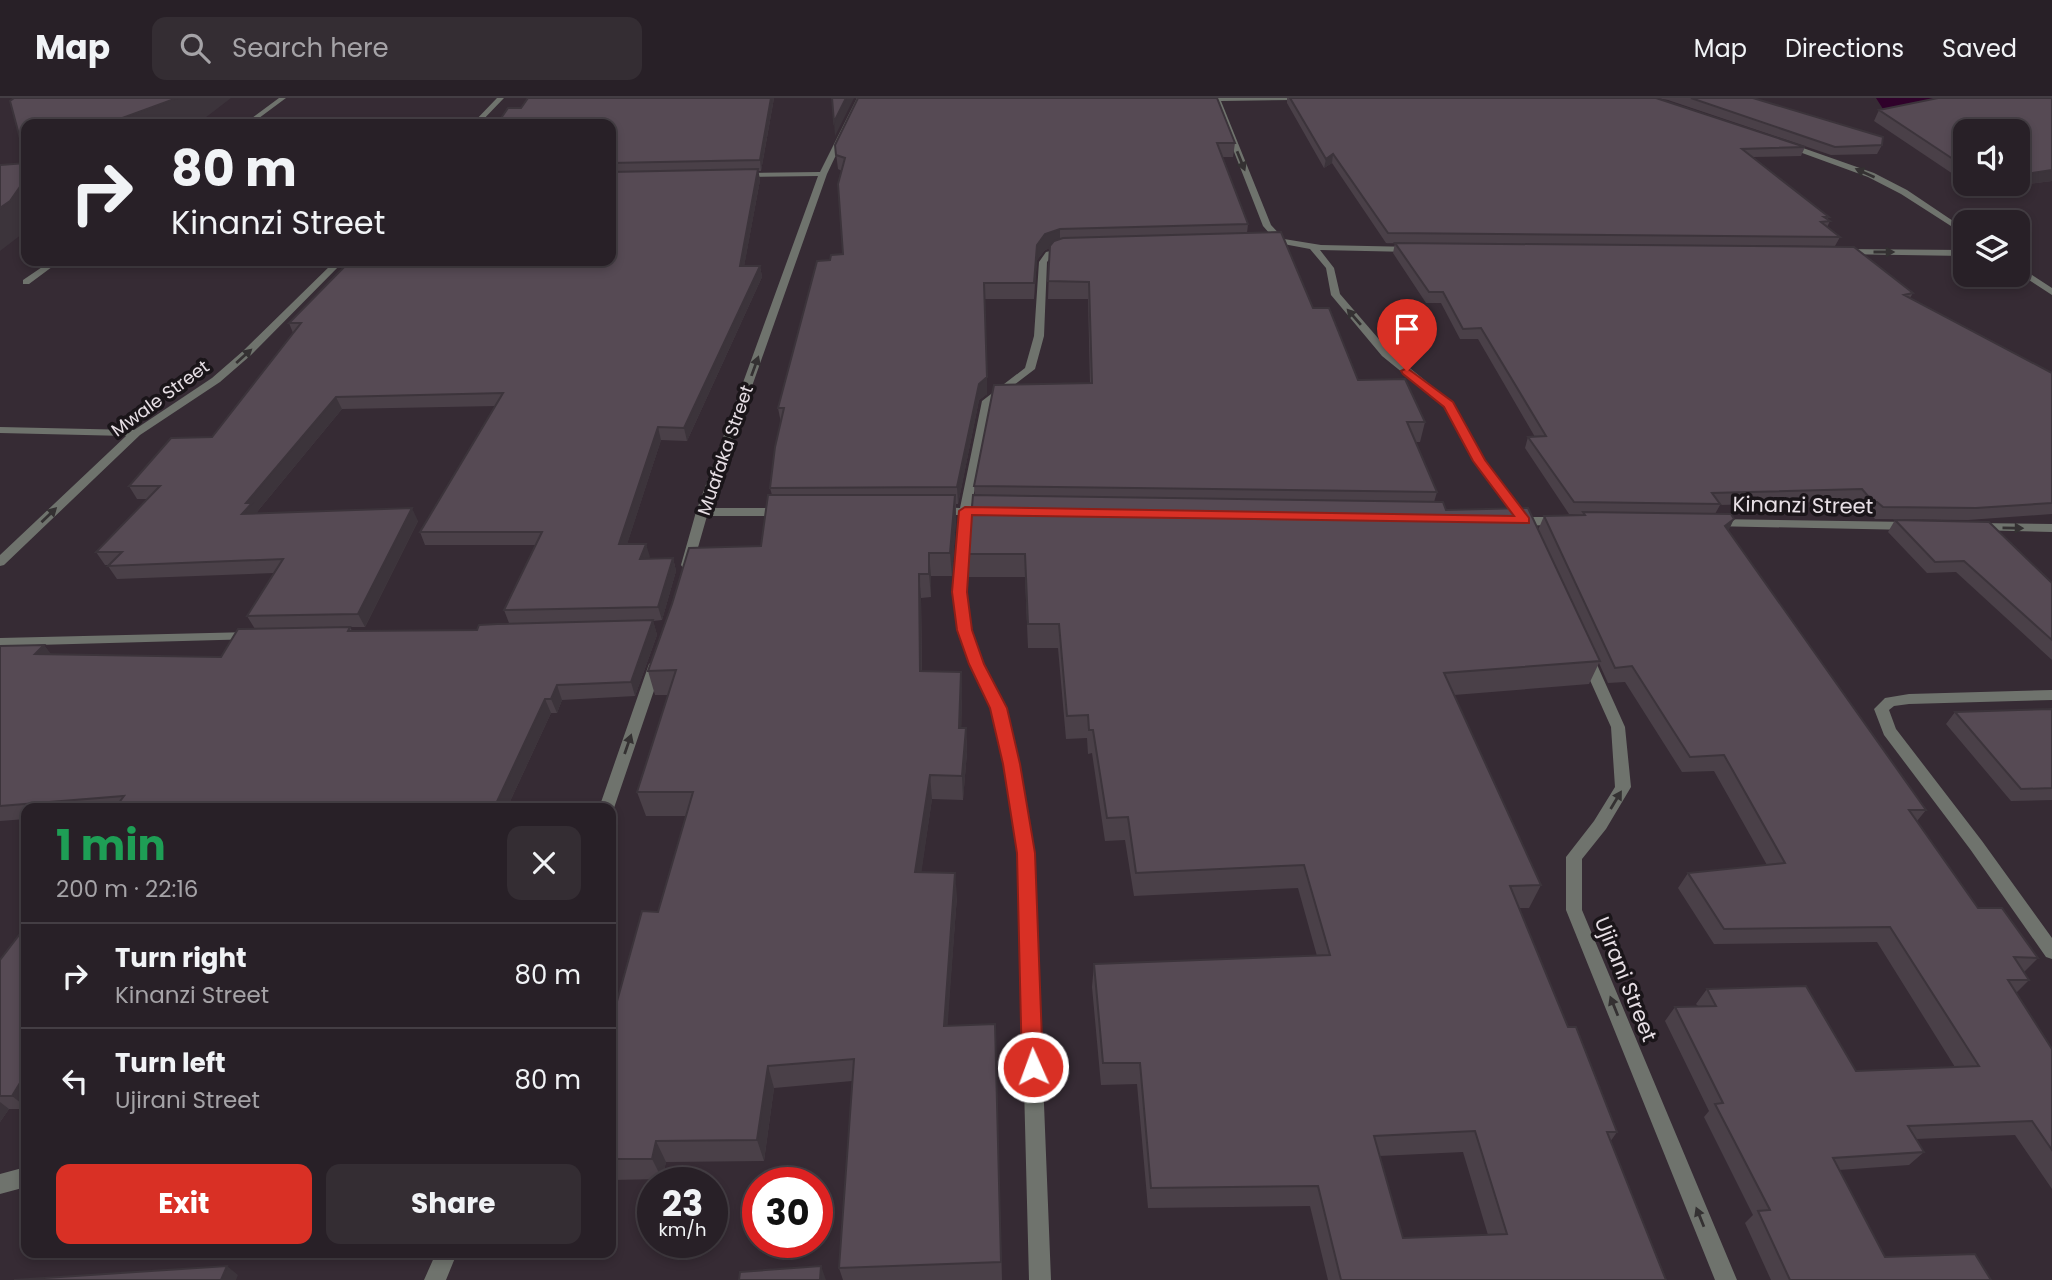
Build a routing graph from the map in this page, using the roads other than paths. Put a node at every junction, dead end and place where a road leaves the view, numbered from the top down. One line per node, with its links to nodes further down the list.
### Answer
1 (284, 98): 6 (street)
2 (501, 98): 7 (street)
3 (860, 98): 9 (street, Muafaka Street)
4 (1292, 98): 5 (street)
5 (1216, 99): 12 (street, one-way to 12)
6 (254, 119)
7 (480, 119)
8 (1777, 141): 11 (street, one-way to 8)
9 (823, 174): 10 (street); 28 (street, Muafaka Street, one-way to 9)
10 (726, 175)
11 (1953, 225)
12 (1281, 241): 13 (street); 14 (street)
13 (1259, 243)
14 (1312, 246): 16 (street); 34 (street, one-way to 14)
15 (1085, 249): 27 (street)
16 (1417, 249)
17 (1828, 252): 18 (street, one-way to 18)
18 (1953, 253)
19 (49, 266): 22 (street)
20 (335, 266): 25 (street, Mwale Street, one-way to 20)
21 (2030, 277): 23 (street)
22 (26, 282)
23 (2052, 292)
24 (0, 430): 25 (street)
25 (136, 433): 38 (street, Mwale Street, one-way to 25)
26 (924, 511): 27 (street)
27 (965, 511): 30 (street); 51 (street)
28 (702, 512): 29 (street); 39 (street, Muafaka Street)
29 (799, 512)
30 (1007, 512)
31 (1496, 520): 34 (street)
32 (1580, 521): 34 (street)
33 (1705, 523): 35 (street, Kinanzi Street)
34 (1527, 526)
35 (1927, 526)
36 (1969, 527): 37 (street, one-way to 37)
37 (2052, 528)
38 (0, 562)
39 (684, 576)
40 (265, 636): 41 (street)
41 (0, 642)
42 (1579, 642): 52 (street, Ujirani Street, one-way to 42)
43 (660, 653): 45 (street, one-way to 43)
44 (2052, 695): 46 (street)
45 (608, 803)
46 (2052, 952)
47 (21, 1178): 48 (street)
48 (0, 1184)
49 (445, 1258): 50 (street)
50 (435, 1280)
51 (1040, 1280)
52 (1726, 1280)

